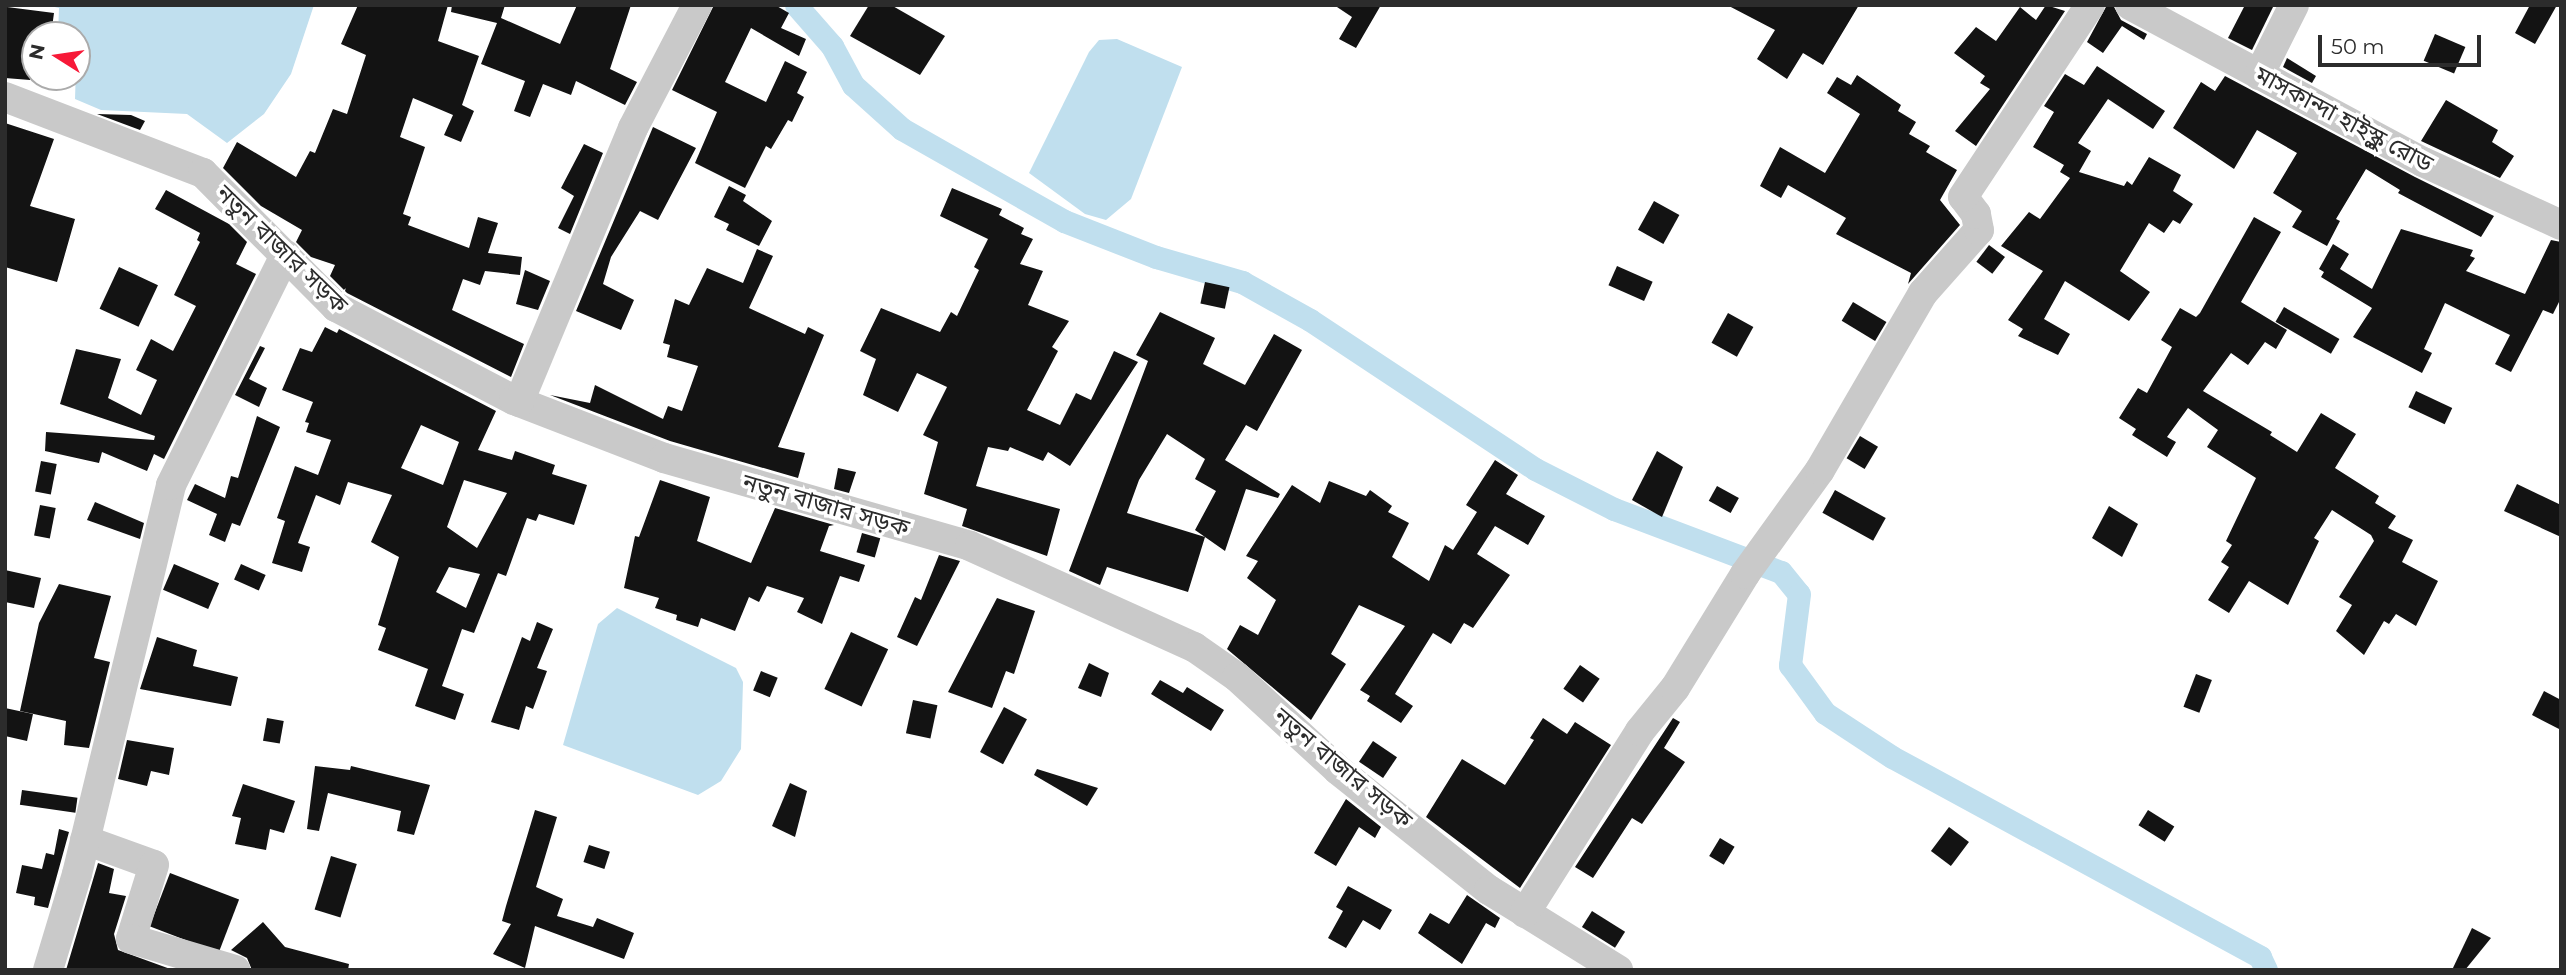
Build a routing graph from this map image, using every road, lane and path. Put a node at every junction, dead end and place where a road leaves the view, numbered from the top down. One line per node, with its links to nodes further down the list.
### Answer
1 (697, 5): 9 (street)
2 (2090, 5): 11 (street)
3 (2130, 5): 5 (street, মাসকান্দা হাইস্কুল রোড)
4 (2294, 5): 5 (street)
5 (2259, 75): 7 (street, মাসকান্দা হাইস্কুল রোড)
6 (5, 97): 8 (street, নতুন বাজার সড়ক)
7 (2561, 225)
8 (285, 255): 9 (street, নতুন বাজার সড়ক); 10 (street)
9 (519, 402): 11 (street, নতুন বাজার সড়ক)
10 (85, 840): 12 (street); 13 (street)
11 (1525, 913): 14 (street, নতুন বাজার সড়ক)
12 (48, 970)
13 (234, 970)
14 (1618, 970)

